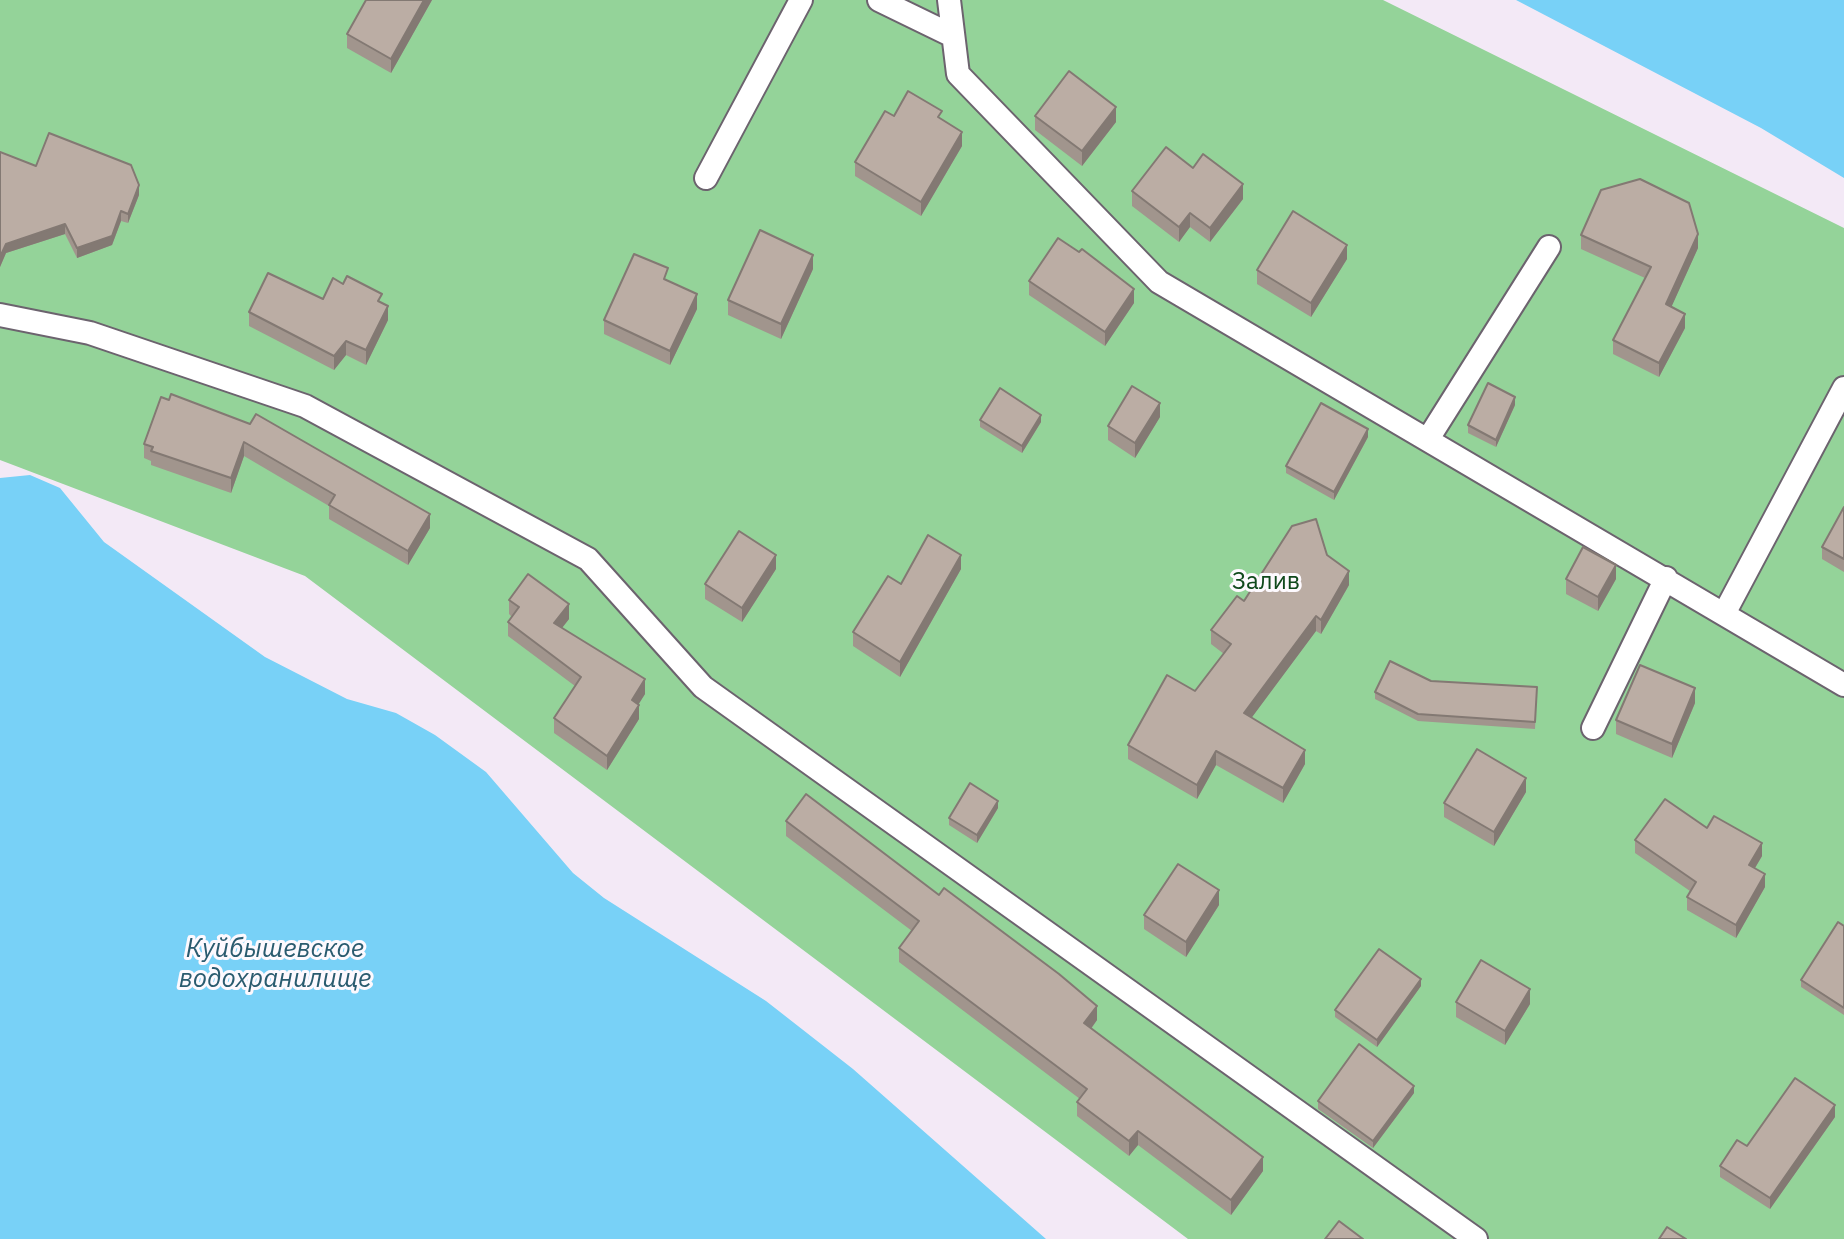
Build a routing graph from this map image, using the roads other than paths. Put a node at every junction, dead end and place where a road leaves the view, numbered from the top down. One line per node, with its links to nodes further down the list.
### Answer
1 (801, 0): 5 (lane)
2 (879, 0): 4 (lane)
3 (949, 0): 4 (lane)
4 (953, 36): 9 (lane)
5 (706, 178)
6 (1549, 247): 9 (lane)
7 (0, 315): 14 (lane)
8 (1844, 388): 11 (lane)
9 (1428, 439): 10 (lane)
10 (1666, 578): 11 (lane); 13 (lane)
11 (1725, 612): 12 (lane)
12 (1844, 685)
13 (1593, 728)
14 (1476, 1239)

